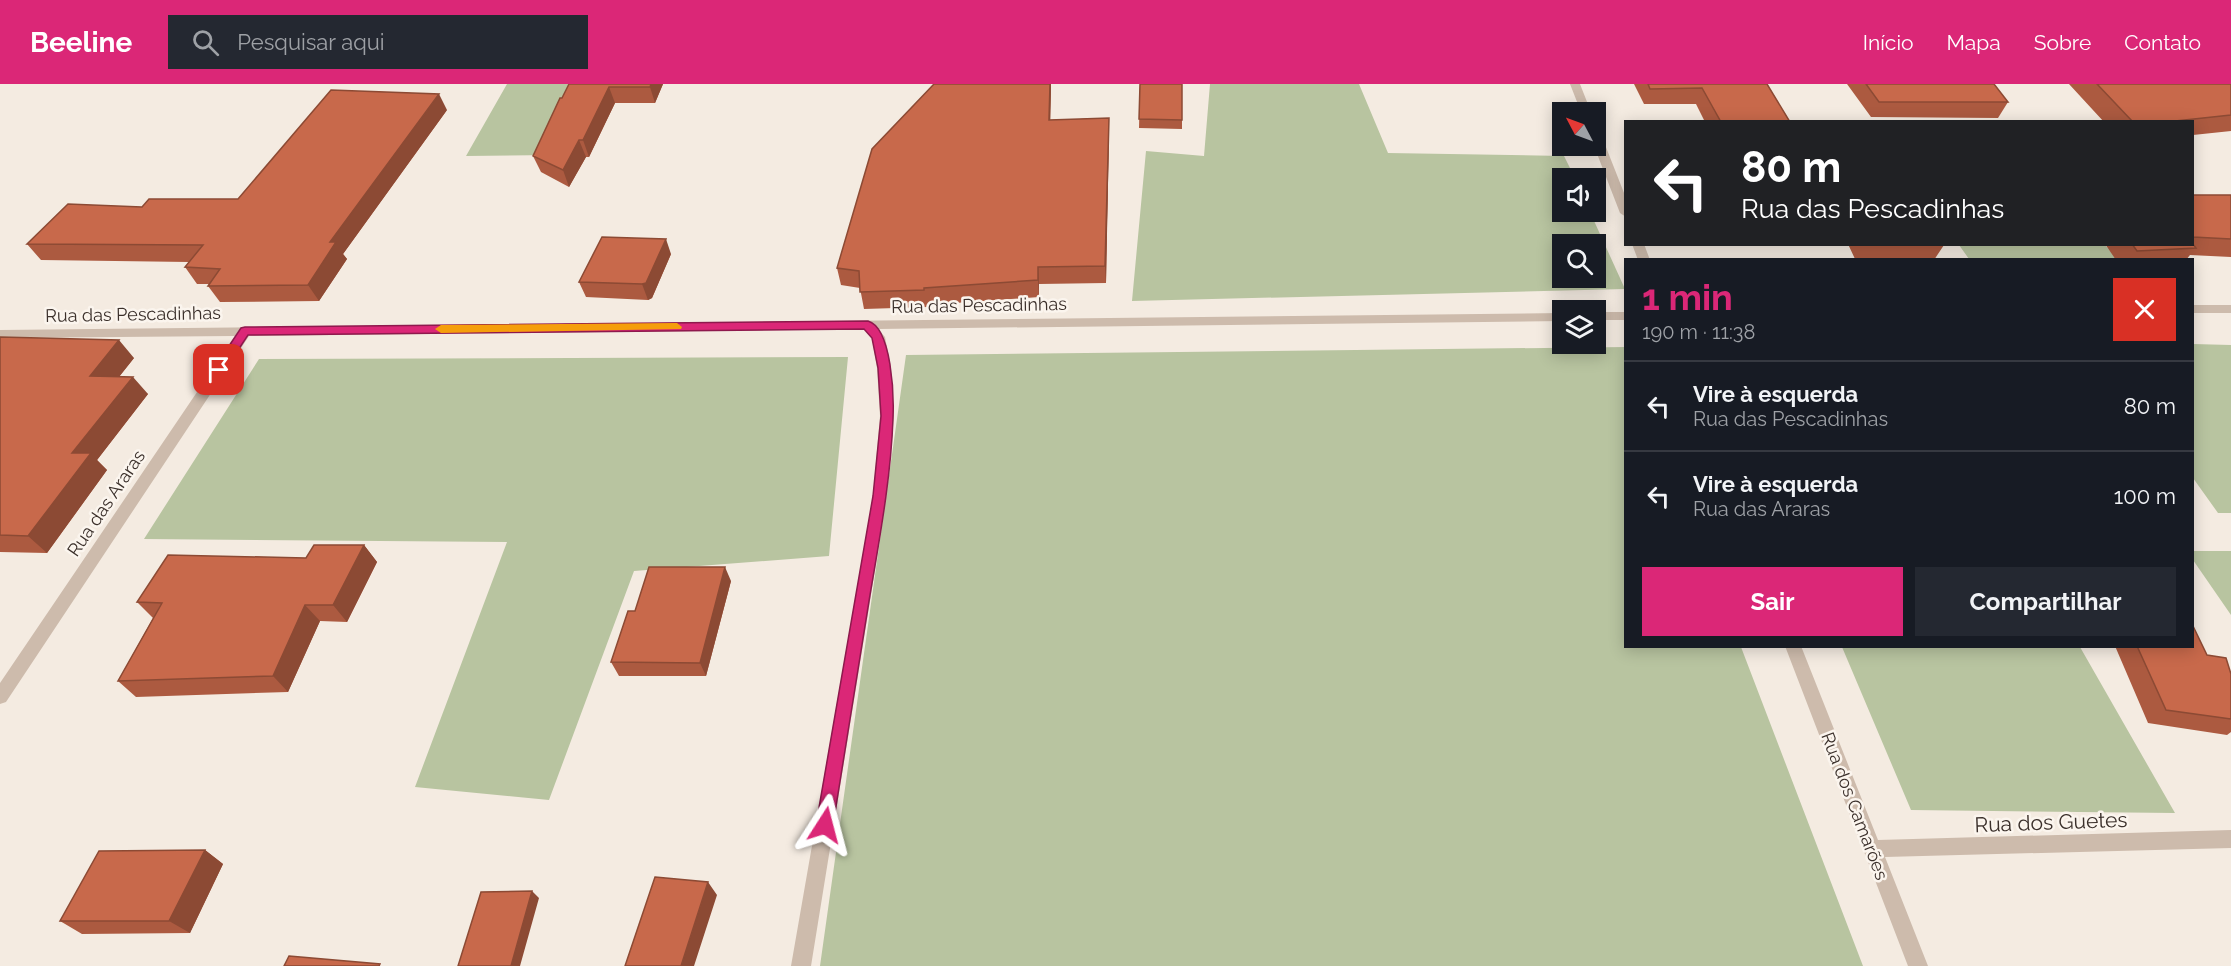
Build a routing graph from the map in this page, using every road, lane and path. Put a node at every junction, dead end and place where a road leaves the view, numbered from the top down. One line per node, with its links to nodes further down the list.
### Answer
1 (1575, 84): 2 (street)
2 (1582, 102)
3 (1604, 156): 4 (street)
4 (1624, 208)
5 (2194, 309): 6 (street)
6 (2231, 309)
7 (1606, 316): 8 (street)
8 (1624, 316)
9 (1552, 317): 10 (street, Rua das Pescadinhas)
10 (868, 325): 11 (street, Rua das Pescadinhas); 17 (street)
11 (245, 331): 12 (street, Rua das Pescadinhas); 14 (street, Rua das Araras)
12 (0, 334)
13 (1795, 648): 16 (street, Rua dos Camarões)
14 (0, 697)
15 (2231, 839): 16 (street, Rua dos Guetes)
16 (1871, 849): 18 (street, Rua dos Camarões)
17 (801, 966)
18 (1918, 966)

